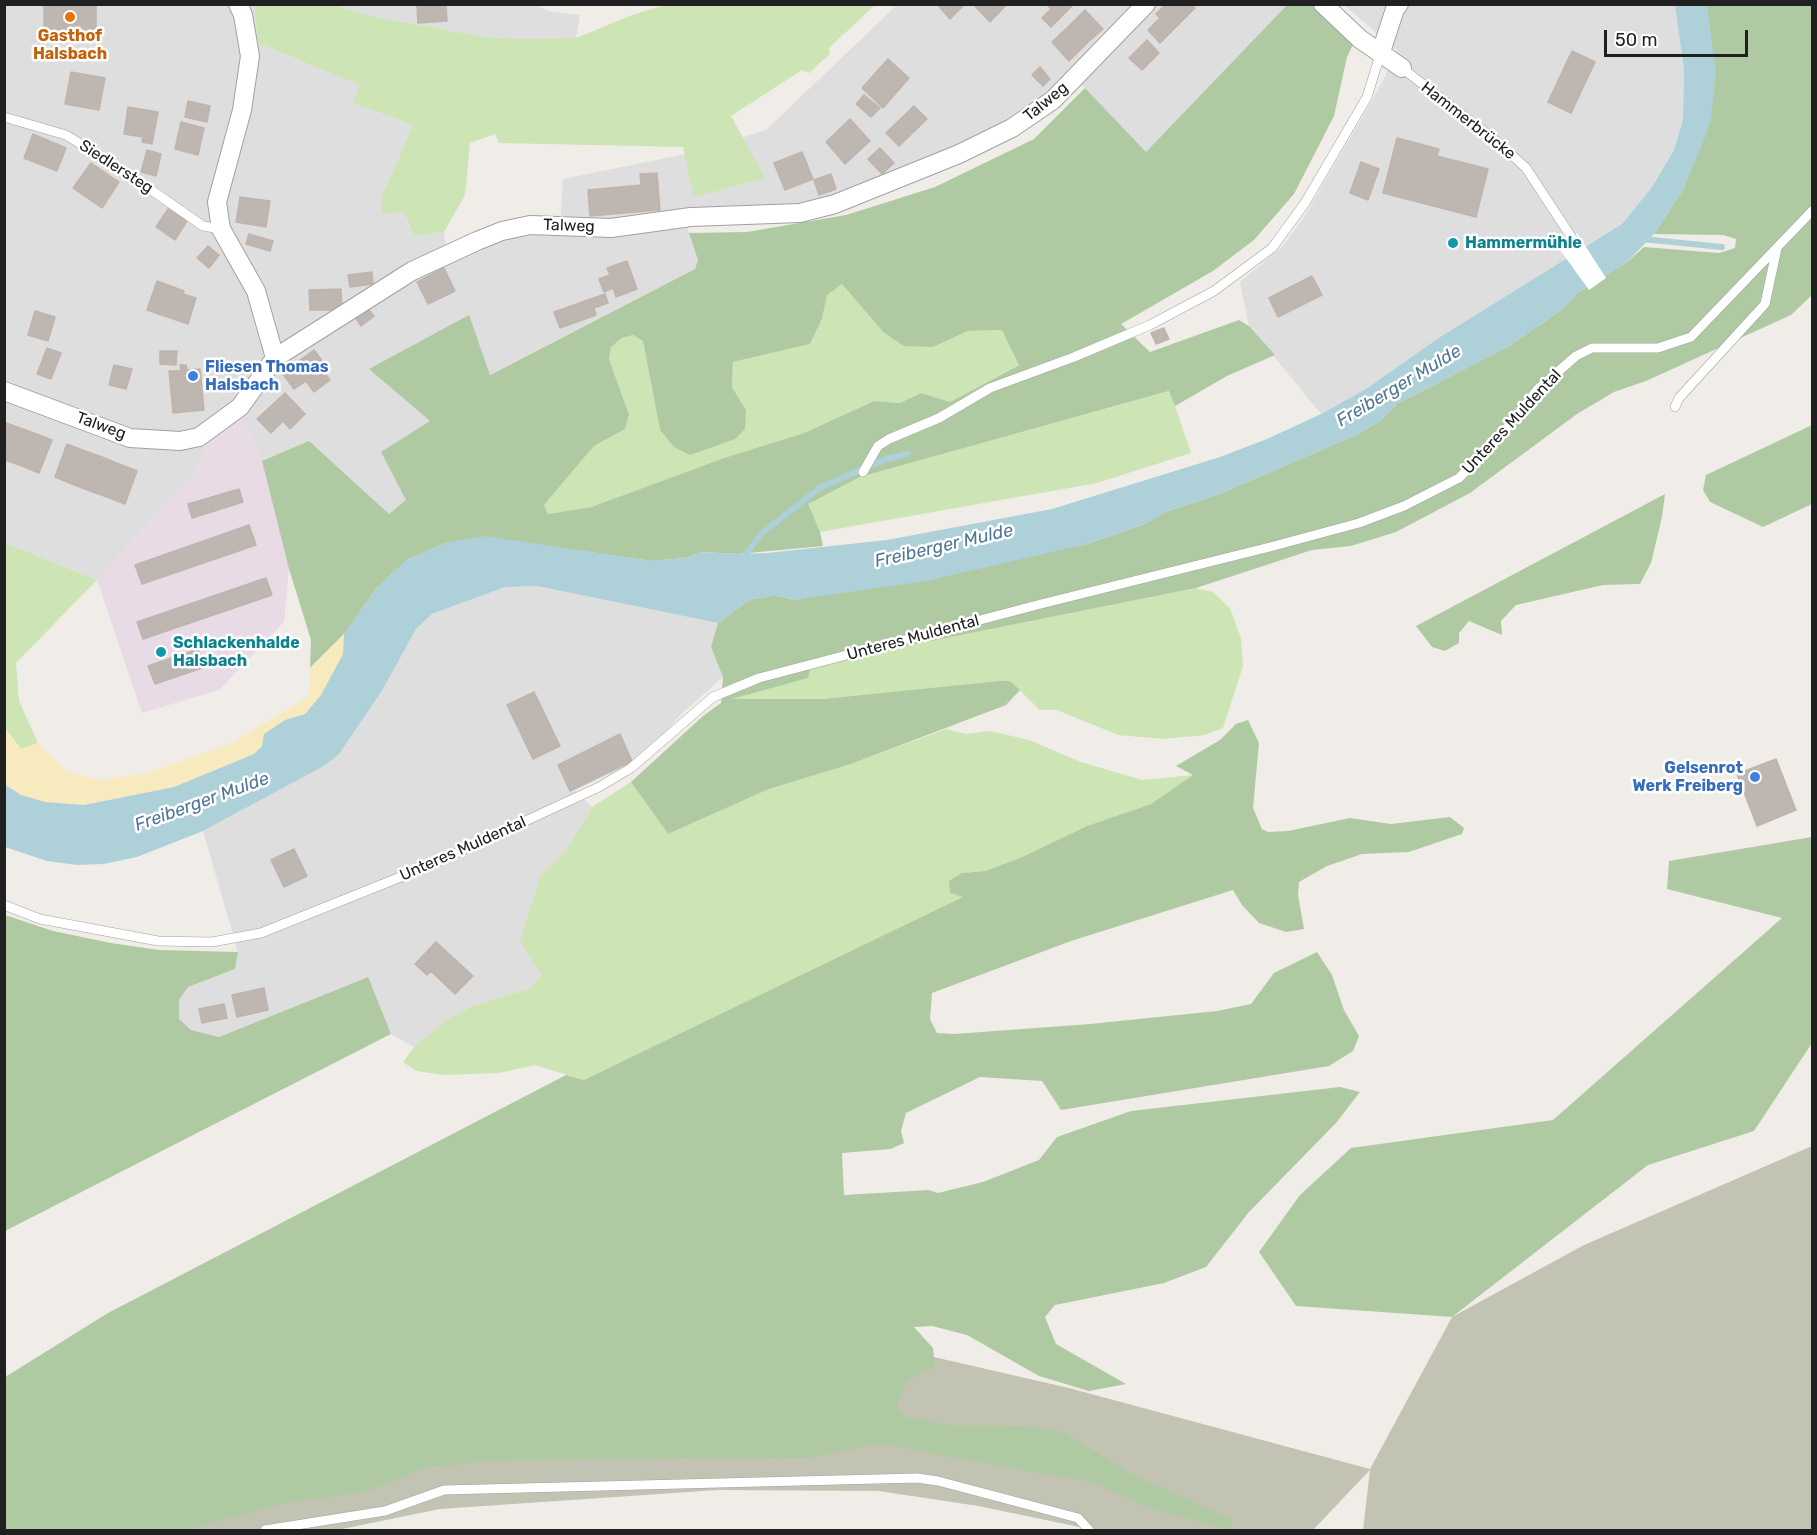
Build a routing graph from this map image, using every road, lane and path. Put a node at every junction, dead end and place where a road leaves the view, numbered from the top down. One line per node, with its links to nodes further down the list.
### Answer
1 (238, 4): 9 (street)
2 (1146, 4): 12 (street, Talweg)
3 (1323, 4): 5 (street)
4 (1399, 4): 5 (street)
5 (1381, 52): 6 (street); 15 (lane)
6 (1402, 68): 10 (lane, Hammerbrücke)
7 (4, 117): 9 (lane, Siedlersteg)
8 (1812, 211): 11 (lane, Unteres Muldental)
9 (221, 229): 12 (street)
10 (1572, 238)
11 (1777, 246): 14 (lane); 16 (lane, Unteres Muldental)
12 (274, 358): 13 (street, Talweg)
13 (4, 390)
14 (1675, 407)
15 (863, 472)
16 (4, 905)
17 (287, 1529): 18 (lane); 19 (lane)
18 (265, 1530)
19 (1089, 1530)

